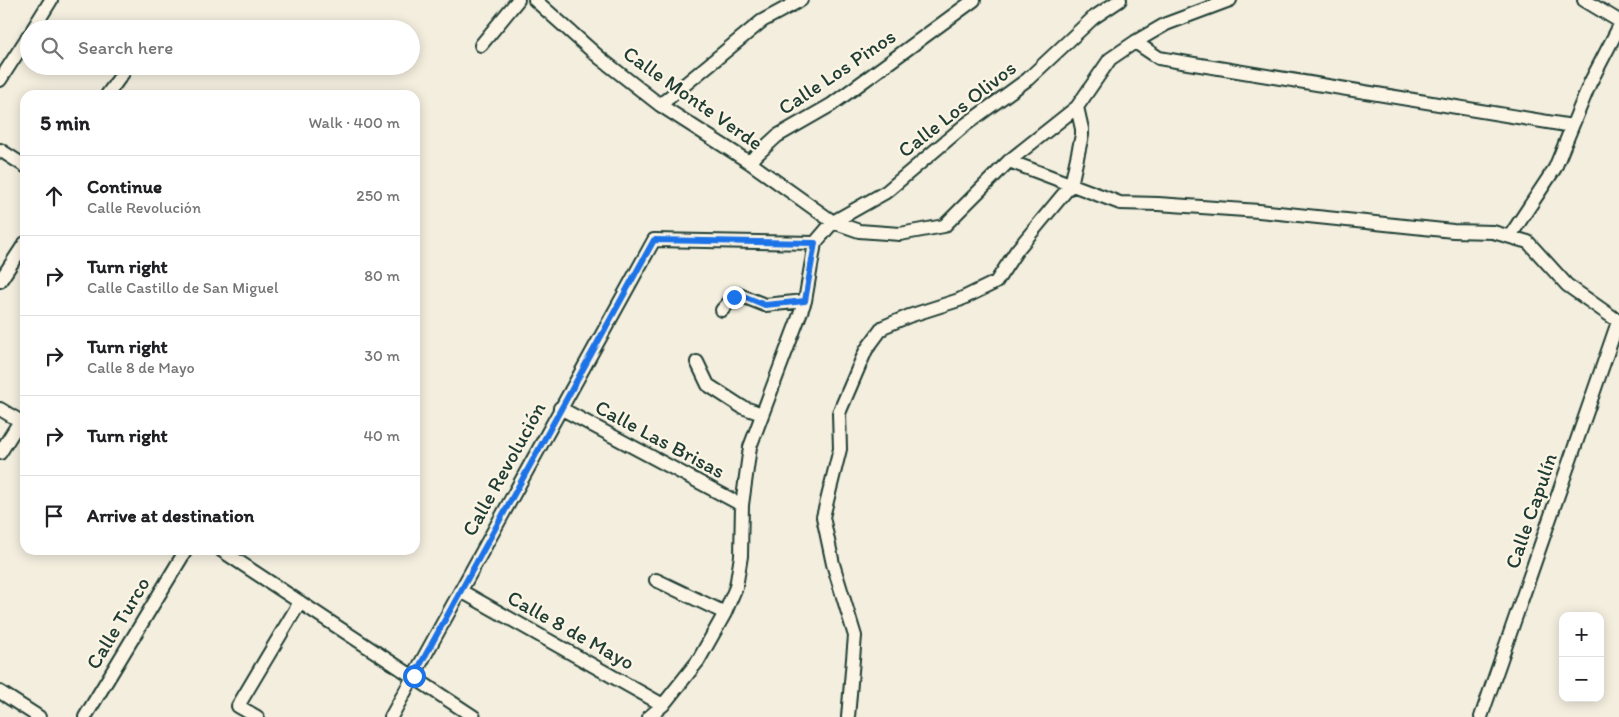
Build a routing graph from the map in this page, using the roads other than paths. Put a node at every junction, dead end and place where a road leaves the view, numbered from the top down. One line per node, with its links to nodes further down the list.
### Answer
1 (51, 0): 9 (street)
2 (518, 0): 13 (street)
3 (535, 0): 18 (street, Calle Monte Verde)
4 (801, 0): 18 (street)
5 (974, 0): 23 (street, Calle Los Pinos)
6 (1120, 0): 26 (street, Calle Los Olivos)
7 (1230, 0): 12 (street, Calle Monte Verde)
8 (1584, 0): 10 (street)
9 (39, 20)
10 (1619, 21)
11 (1619, 27): 20 (street)
12 (1134, 42): 19 (street, Calle Monte Verde); 20 (street)
13 (481, 45)
14 (20, 49): 16 (street)
15 (122, 75): 17 (street)
16 (0, 80)
17 (111, 90)
18 (660, 105): 23 (street, Calle Monte Verde)
19 (1076, 106): 22 (street, Calle Monte Verde); 25 (street)
20 (1572, 126): 27 (street)
21 (0, 150): 24 (street)
22 (1009, 161): 25 (street); 26 (street, Calle Monte Verde)
23 (750, 162): 26 (street, Calle Monte Verde)
24 (20, 163)
25 (1071, 185): 27 (street); 57 (street)
26 (833, 222): 28 (street, Calle Los Olivos)
27 (1510, 236): 33 (street)
28 (815, 243): 31 (street); 35 (street, Calle Revolución)
29 (20, 251): 30 (street)
30 (0, 281)
31 (805, 301): 32 (street); 37 (street)
32 (722, 310)
33 (1618, 320): 58 (street, Calle Capulín)
34 (697, 362): 37 (street)
35 (560, 408): 41 (street, Calle Las Brisas); 45 (street, Calle Revolución)
36 (0, 409): 38 (street)
37 (762, 414): 41 (street)
38 (20, 421)
39 (20, 427): 40 (street)
40 (0, 453)
41 (742, 505): 47 (street)
42 (183, 555): 52 (street, Calle Turco)
43 (229, 555): 46 (street)
44 (656, 580): 47 (street)
45 (460, 591): 48 (street, Calle Revolución); 50 (street, Calle 8 de Mayo)
46 (300, 602): 48 (street); 53 (street)
47 (725, 613): 50 (street)
48 (414, 676): 54 (street, Calle Revolución); 55 (street)
49 (0, 692): 51 (street)
50 (663, 704): 56 (street)
51 (39, 717)
52 (84, 717)
53 (257, 717)
54 (391, 717)
55 (474, 717)
56 (650, 717)
57 (848, 717)
58 (1482, 717)

